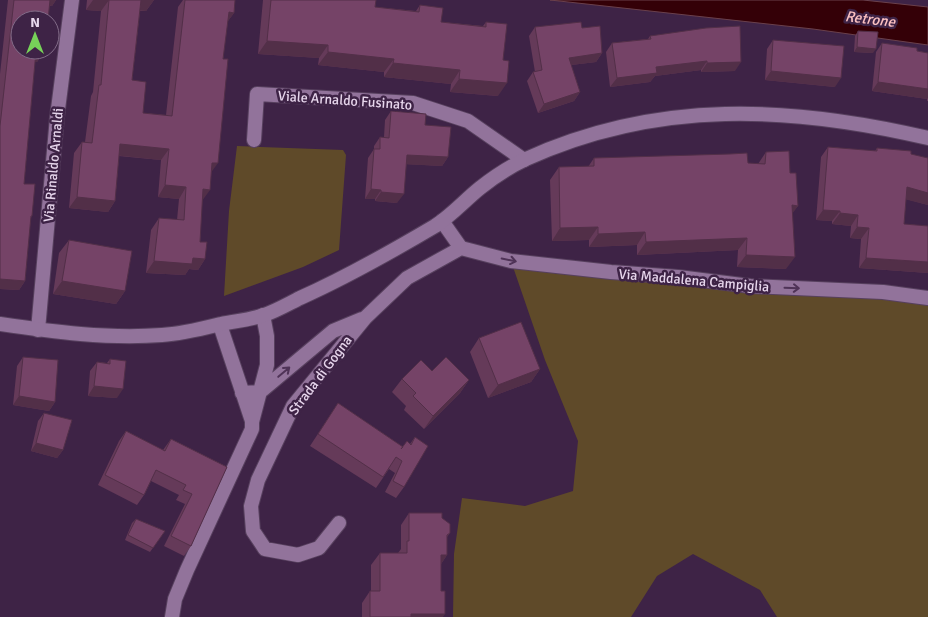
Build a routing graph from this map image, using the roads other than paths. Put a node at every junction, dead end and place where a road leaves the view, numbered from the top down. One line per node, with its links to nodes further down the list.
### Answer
1 (72, 0): 12 (street, Via Rinaldo Arnaldi)
2 (928, 138): 4 (street)
3 (254, 140): 4 (street, Viale Arnaldo Fusinato)
4 (524, 160): 5 (street)
5 (442, 221): 6 (street); 8 (street)
6 (461, 248): 7 (street, Via Maddalena Campiglia, one-way to 7); 9 (street, Strada di Gogna)
7 (928, 298)
8 (263, 315): 11 (street); 13 (street)
9 (365, 318): 13 (street, Strada di Gogna, one-way to 9); 16 (street, Strada di Gogna)
10 (0, 324): 12 (street)
11 (220, 325): 12 (street); 14 (street)
12 (38, 330)
13 (260, 392): 14 (street); 15 (street)
14 (242, 393): 15 (street)
15 (252, 422): 17 (street)
16 (339, 523)
17 (172, 617)

